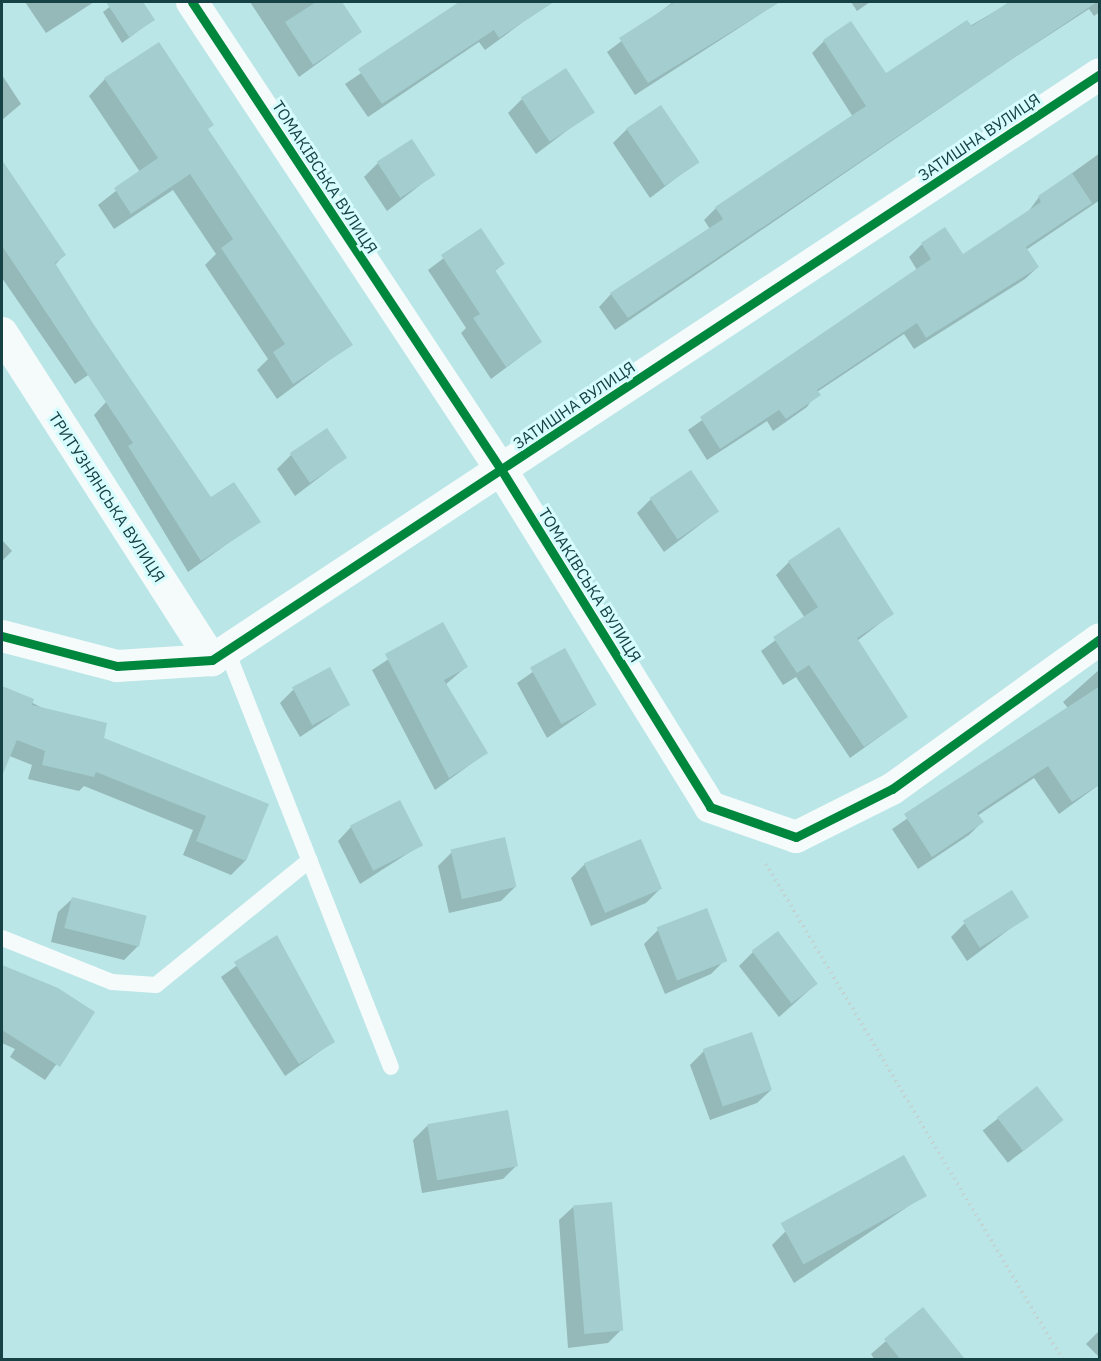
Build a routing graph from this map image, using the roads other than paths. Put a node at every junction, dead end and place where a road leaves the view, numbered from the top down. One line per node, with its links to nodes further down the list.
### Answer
1 (192, 2): 4 (street, ТОМАКІВСЬКА ВУЛИЦЯ)
2 (1100, 74): 4 (street, ЗАТИШНА ВУЛИЦЯ)
3 (2, 333): 7 (street, ТРИТУЗНЯНСЬКА ВУЛИЦЯ)
4 (502, 471): 6 (street, ТОМАКІВСЬКА ВУЛИЦЯ); 7 (street, ЗАТИШНА ВУЛИЦЯ)
5 (2, 636): 7 (street, ЗАТИШНА ВУЛИЦЯ)
6 (1100, 639)
7 (220, 655): 8 (lane)
8 (310, 860): 9 (lane); 10 (lane)
9 (2, 938)
10 (390, 1067)

